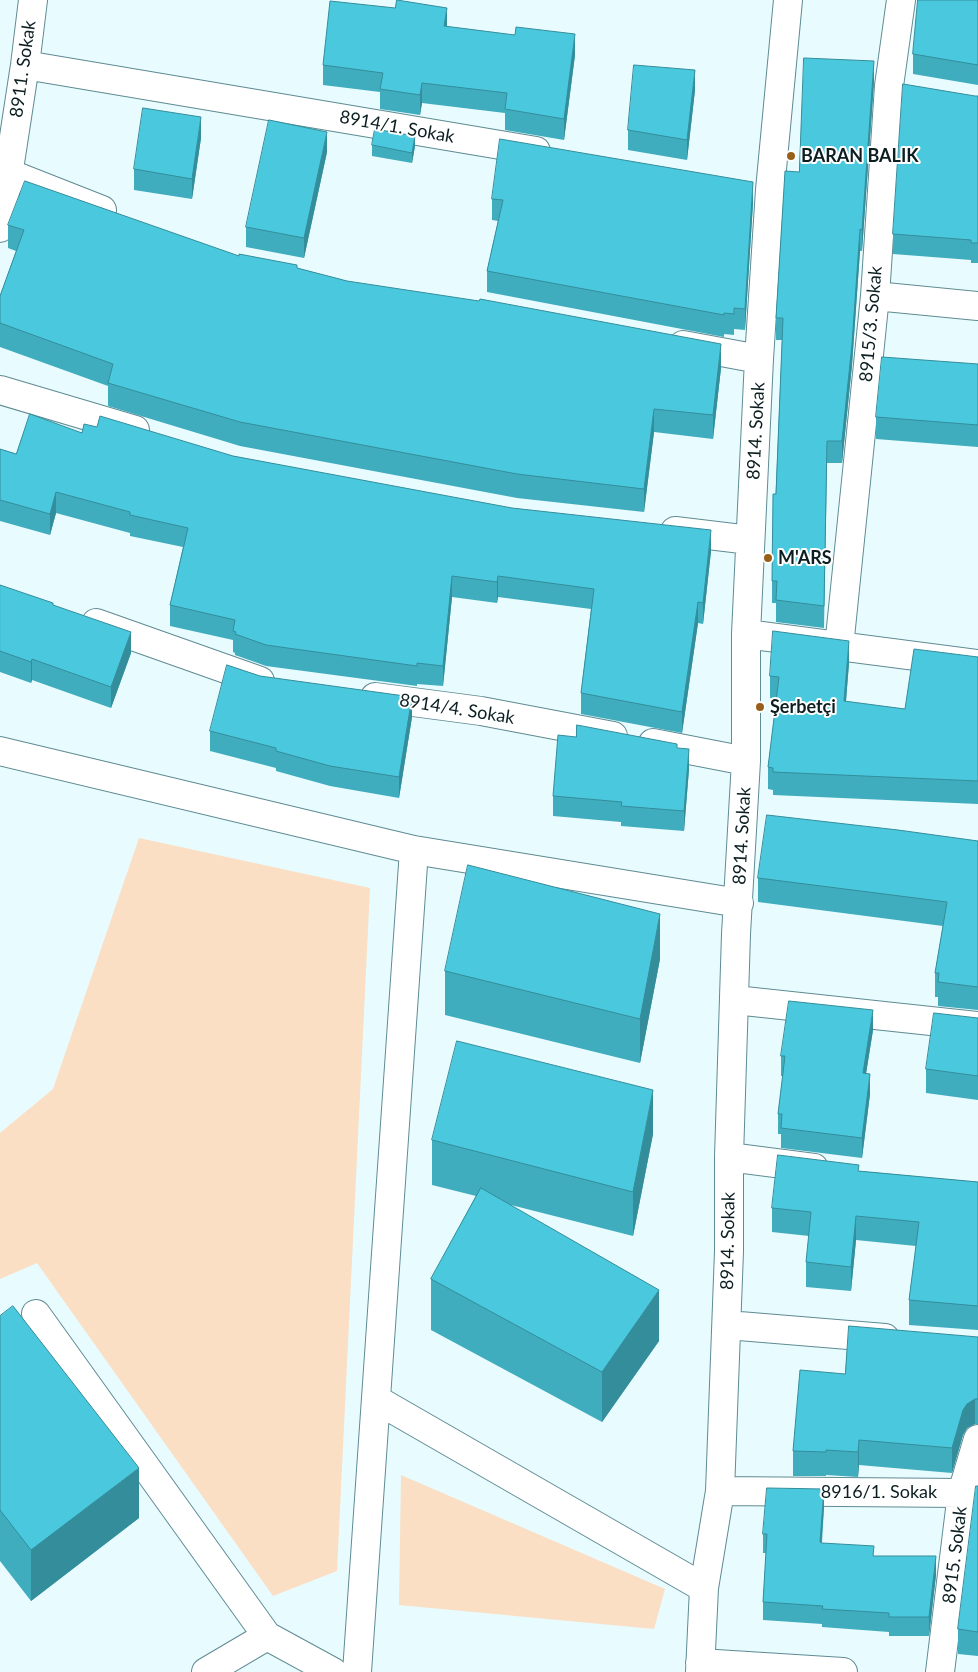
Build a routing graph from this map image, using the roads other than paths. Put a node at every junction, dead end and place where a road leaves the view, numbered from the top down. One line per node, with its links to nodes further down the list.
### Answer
1 (33, 0): 4 (street, 8911. Sokak)
2 (788, 0): 14 (street, 8914. Sokak)
3 (901, 0): 5 (street, 8915/3. Sokak)
4 (25, 65): 7 (street, 8914/1. Sokak); 8 (street, 8911. Sokak)
5 (889, 86): 6 (street); 11 (street, 8915/3. Sokak)
6 (916, 90)
7 (564, 155)
8 (8, 173): 9 (street); 10 (street, 8911. Sokak)
9 (128, 220)
10 (0, 228)
11 (875, 296): 12 (street); 21 (street, 8915/3. Sokak)
12 (978, 306)
13 (661, 341): 14 (street)
14 (759, 359): 18 (street, 8914. Sokak)
15 (0, 390): 16 (street)
16 (161, 438)
17 (652, 529): 18 (street)
18 (750, 540): 20 (street, 8914. Sokak)
19 (75, 615): 23 (street)
20 (746, 634): 21 (street); 26 (street, 8914. Sokak)
21 (839, 647): 22 (street)
22 (978, 664)
23 (281, 684)
24 (348, 693): 26 (street, 8914/4. Sokak)
25 (0, 751): 27 (street)
26 (746, 761): 28 (street, 8914. Sokak)
27 (414, 850): 28 (street); 36 (street)
28 (738, 903): 29 (street, 8914. Sokak)
29 (735, 1000): 30 (street); 31 (street, 8914. Sokak)
30 (978, 1026)
31 (729, 1157): 32 (street); 34 (street, 8914. Sokak)
32 (834, 1171)
33 (36, 1314): 41 (street)
34 (727, 1324): 35 (street); 38 (street, 8914. Sokak)
35 (910, 1340)
36 (376, 1400): 40 (street); 45 (street)
37 (978, 1439): 39 (street, 8915. Sokak)
38 (720, 1491): 39 (street, 8916/1. Sokak); 40 (street, 8914. Sokak)
39 (970, 1494): 47 (street, 8915. Sokak)
40 (704, 1588): 42 (street, 8914. Sokak)
41 (267, 1636): 43 (street); 44 (street)
42 (700, 1667): 46 (street)
43 (206, 1672)
44 (334, 1672)
45 (357, 1672)
46 (843, 1672)
47 (940, 1672)

